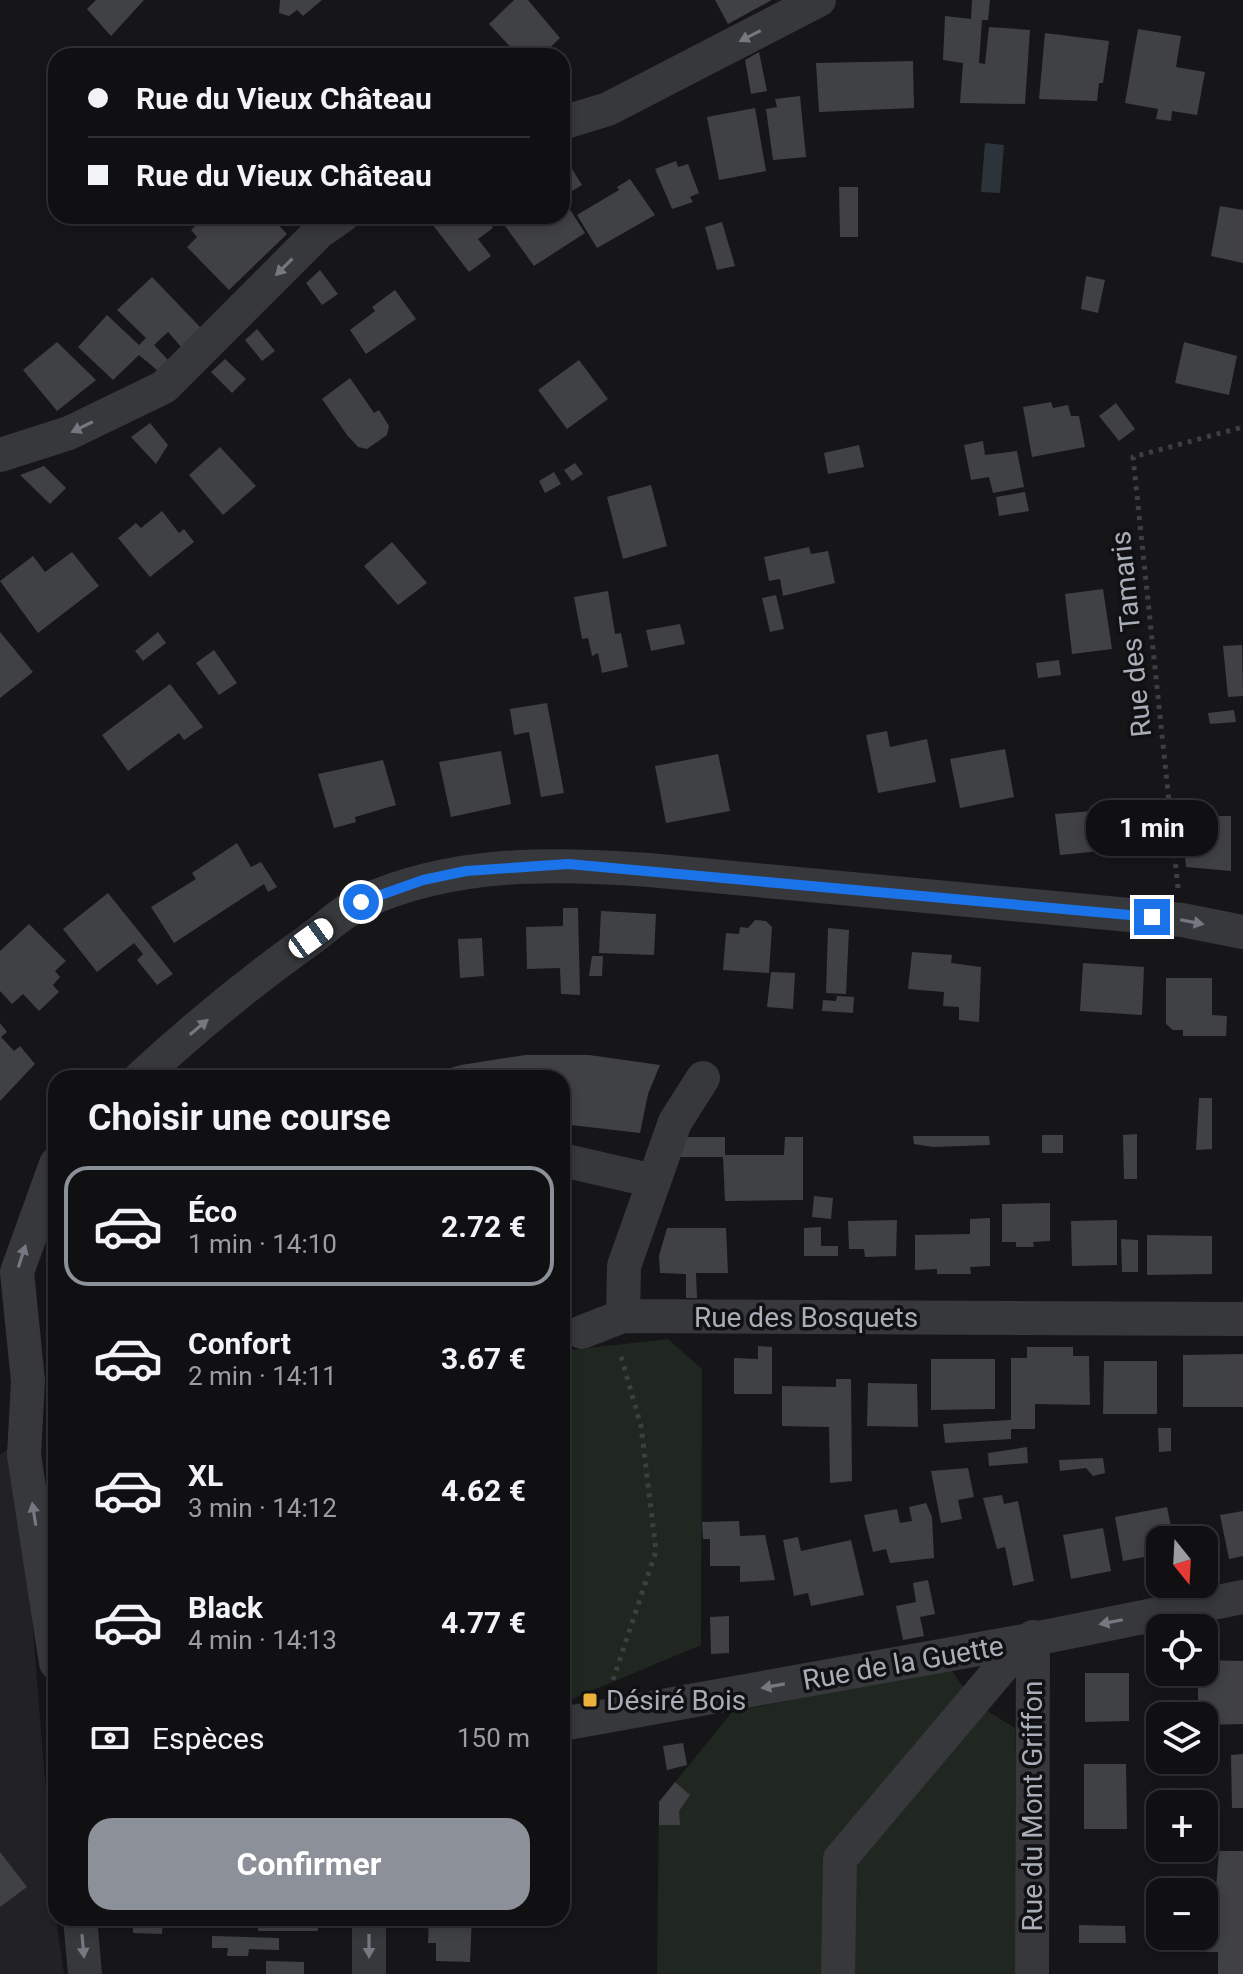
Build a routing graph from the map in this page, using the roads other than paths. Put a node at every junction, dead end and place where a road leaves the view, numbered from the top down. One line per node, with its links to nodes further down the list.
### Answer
1 (819, 0): 2 (street, one-way to 2)
2 (570, 121)
3 (330, 224): 4 (street, one-way to 4)
4 (0, 455)
5 (1243, 932): 6 (street, one-way to 5)
6 (149, 1070)
7 (703, 1078): 9 (street)
8 (570, 1162): 9 (street)
9 (654, 1181): 11 (street)
10 (48, 1186): 15 (street, one-way to 10)
11 (623, 1316): 12 (street, Rue des Bosquets); 13 (street)
12 (1243, 1319)
13 (582, 1332)
14 (1243, 1597): 16 (street, Rue de la Guette, one-way to 16)
15 (48, 1608)
16 (1028, 1639): 17 (street, Rue de la Guette, one-way to 17); 22 (street); 23 (street, Rue du Mont Griffon)
17 (570, 1723)
18 (81, 1926): 20 (street, one-way to 20)
19 (369, 1926): 21 (street, one-way to 21)
20 (85, 1974)
21 (369, 1974)
22 (838, 1974)
23 (1032, 1974)

